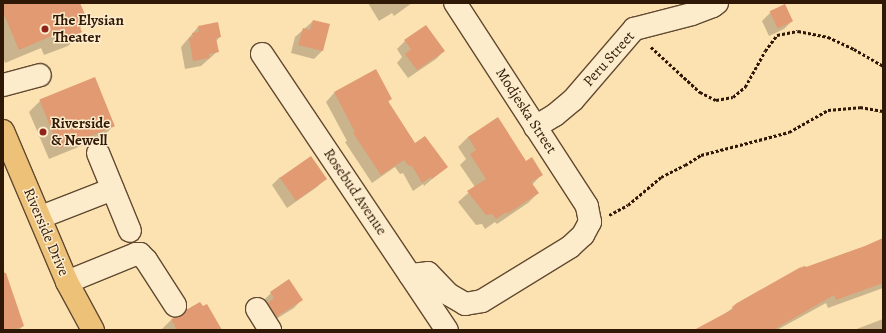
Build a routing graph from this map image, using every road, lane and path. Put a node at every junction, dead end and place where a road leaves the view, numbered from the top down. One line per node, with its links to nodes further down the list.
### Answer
1 (455, 3): 9 (street, Modjeska Street)
2 (717, 3): 3 (street, Peru Street)
3 (634, 29): 5 (path); 9 (street, Peru Street)
4 (262, 54): 16 (street, Rosebud Avenue)
5 (883, 66)
6 (40, 75): 7 (street)
7 (3, 85)
8 (883, 111): 14 (path)
9 (535, 127): 14 (street, Modjeska Street)
10 (6, 145): 13 (main road, Riverside Drive)
11 (98, 153): 12 (street)
12 (113, 189): 13 (street); 15 (street)
13 (41, 217): 17 (main road, Riverside Drive)
14 (590, 222): 16 (street)
15 (130, 231)
16 (410, 275): 22 (street, Rosebud Avenue)
17 (67, 282): 18 (street); 20 (main road, Riverside Drive)
18 (175, 305)
19 (257, 309): 21 (street)
20 (93, 330)
21 (270, 330)
22 (447, 330)

